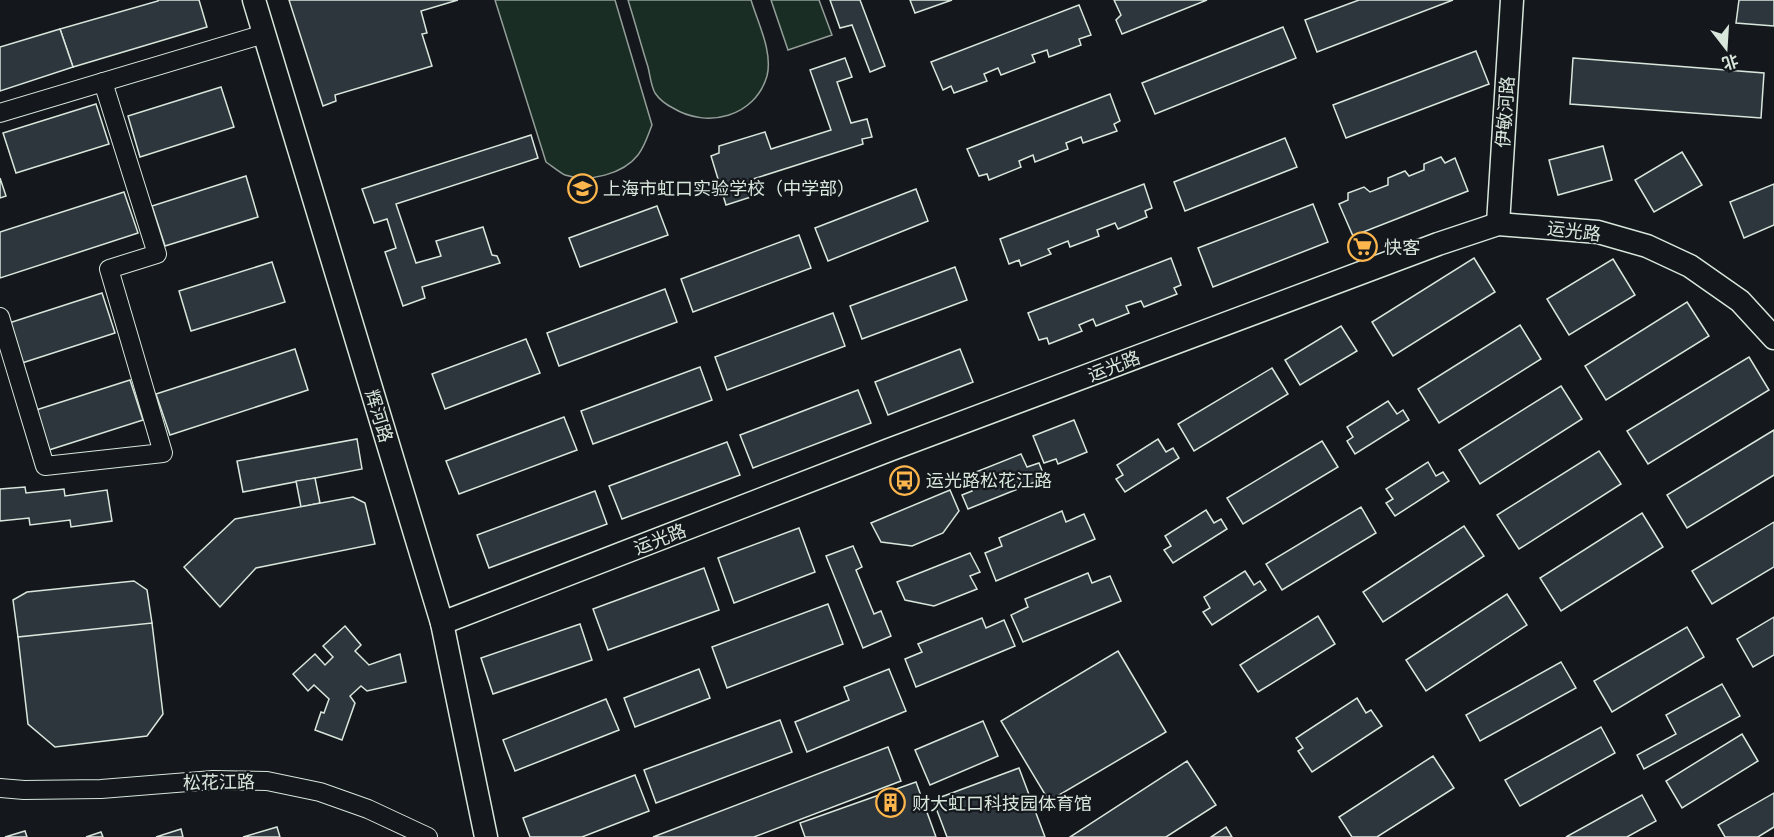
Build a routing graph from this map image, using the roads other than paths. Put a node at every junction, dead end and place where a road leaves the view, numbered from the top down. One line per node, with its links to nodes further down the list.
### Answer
1 (254, 0): 3 (street, 辉河路)
2 (1512, 0): 6 (street, 伊敏河路)
3 (264, 34): 4 (street); 9 (street, 辉河路)
4 (104, 82): 5 (street); 7 (street)
5 (0, 113)
6 (1498, 224): 8 (street, 运光路); 9 (street, 运光路)
7 (0, 317)
8 (1774, 338)
9 (442, 623): 12 (street, 辉河路)
10 (0, 788): 11 (street, 松花江路)
11 (428, 837)
12 (486, 837)

